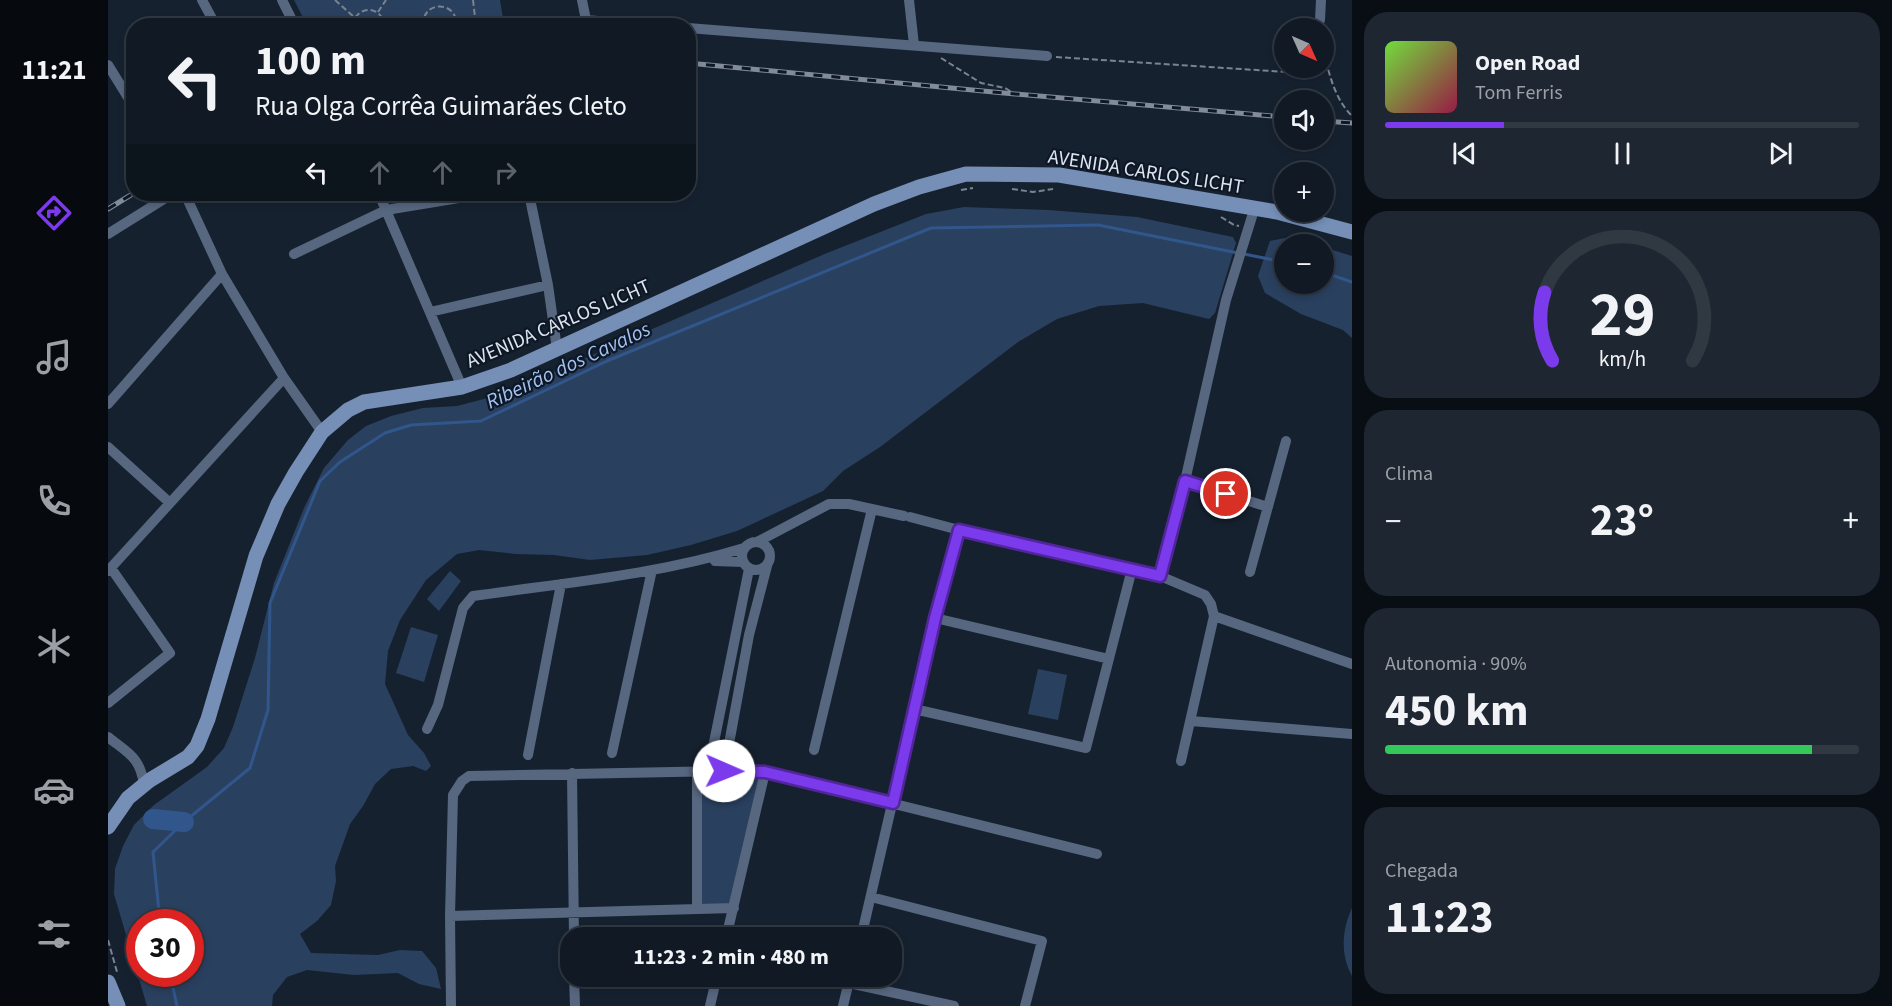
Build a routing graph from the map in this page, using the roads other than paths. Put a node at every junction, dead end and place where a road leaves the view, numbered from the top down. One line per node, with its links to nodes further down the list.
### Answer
1 (202, 0): 6 (street)
2 (282, 0): 7 (street)
3 (582, 0): 8 (street)
4 (909, 0): 11 (street)
5 (1321, 0): 9 (street)
6 (212, 18)
7 (291, 18)
8 (586, 18)
9 (1320, 18)
10 (696, 29): 11 (street)
11 (914, 45): 12 (street)
12 (1047, 56)
13 (108, 65): 14 (street)
14 (126, 95)
15 (161, 201): 23 (street)
16 (187, 201): 25 (street)
17 (382, 201): 20 (street)
18 (441, 201): 20 (street)
19 (530, 201): 26 (street)
20 (386, 210): 24 (street); 27 (street)
21 (1254, 210): 22 (main road, AVENIDA CARLOS LICHT); 28 (main road, AVENIDA CARLOS LICHT); 35 (street)
22 (1352, 232)
23 (108, 234)
24 (294, 254)
25 (222, 274): 29 (street); 31 (street)
26 (548, 285): 27 (street); 28 (street)
27 (430, 312): 30 (street)
28 (557, 349): 30 (main road, AVENIDA CARLOS LICHT)
29 (284, 378): 32 (street); 36 (street)
30 (462, 387): 32 (main road, AVENIDA CARLOS LICHT)
31 (108, 404)
32 (322, 432): 71 (main road, AVENIDA CARLOS LICHT)
33 (1286, 441): 37 (street)
34 (108, 447): 36 (street)
35 (1185, 481): 37 (street); 51 (street)
36 (170, 503): 47 (street)
37 (1268, 507): 50 (street)
38 (872, 509): 39 (street); 40 (street); 63 (street)
39 (789, 526): 41 (street); 43 (street)
40 (959, 530): 48 (street); 54 (street)
41 (757, 542): 42 (street); 43 (street)
42 (744, 548): 44 (street); 45 (street)
43 (769, 549): 46 (street)
44 (705, 560): 45 (street); 49 (street)
45 (746, 565): 46 (street); 68 (street)
46 (767, 566): 67 (street)
47 (110, 569): 57 (street)
48 (1132, 569): 51 (street); 55 (street)
49 (652, 570): 52 (street); 64 (street)
50 (1250, 572)
51 (1160, 576): 53 (street)
52 (561, 584): 60 (street); 65 (street)
53 (1214, 616): 56 (street); 59 (street)
54 (935, 618): 55 (street); 58 (street)
55 (1109, 659): 58 (street)
56 (1352, 664)
57 (108, 703)
58 (914, 709): 72 (street)
59 (1191, 721): 61 (street); 66 (street)
60 (427, 729)
61 (1352, 734)
62 (108, 737): 71 (street)
63 (813, 750)
64 (612, 753)
65 (528, 755)
66 (1181, 761)
67 (724, 771): 68 (street); 69 (street)
68 (702, 772): 70 (street); 77 (street)
69 (765, 772): 72 (street); 76 (street)
70 (572, 773): 78 (street); 79 (street)
71 (144, 785): 73 (main road, AVENIDA CARLOS LICHT)
72 (893, 803): 74 (street); 75 (street)
73 (108, 826)
74 (1097, 854)
75 (871, 897): 82 (street); 94 (street)
76 (734, 908): 77 (street); 81 (street)
77 (697, 909): 78 (street)
78 (573, 913): 79 (street); 80 (street)
79 (450, 916): 89 (street)
80 (574, 927)
81 (729, 927)
82 (864, 927)
83 (108, 982): 88 (main road)
84 (574, 987): 90 (street)
85 (714, 987): 91 (street)
86 (848, 987): 92 (street)
87 (878, 987): 93 (street)
88 (114, 1003)
89 (451, 1006)
90 (575, 1006)
91 (710, 1006)
92 (843, 1006)
93 (954, 1006)
94 (1025, 1006)

